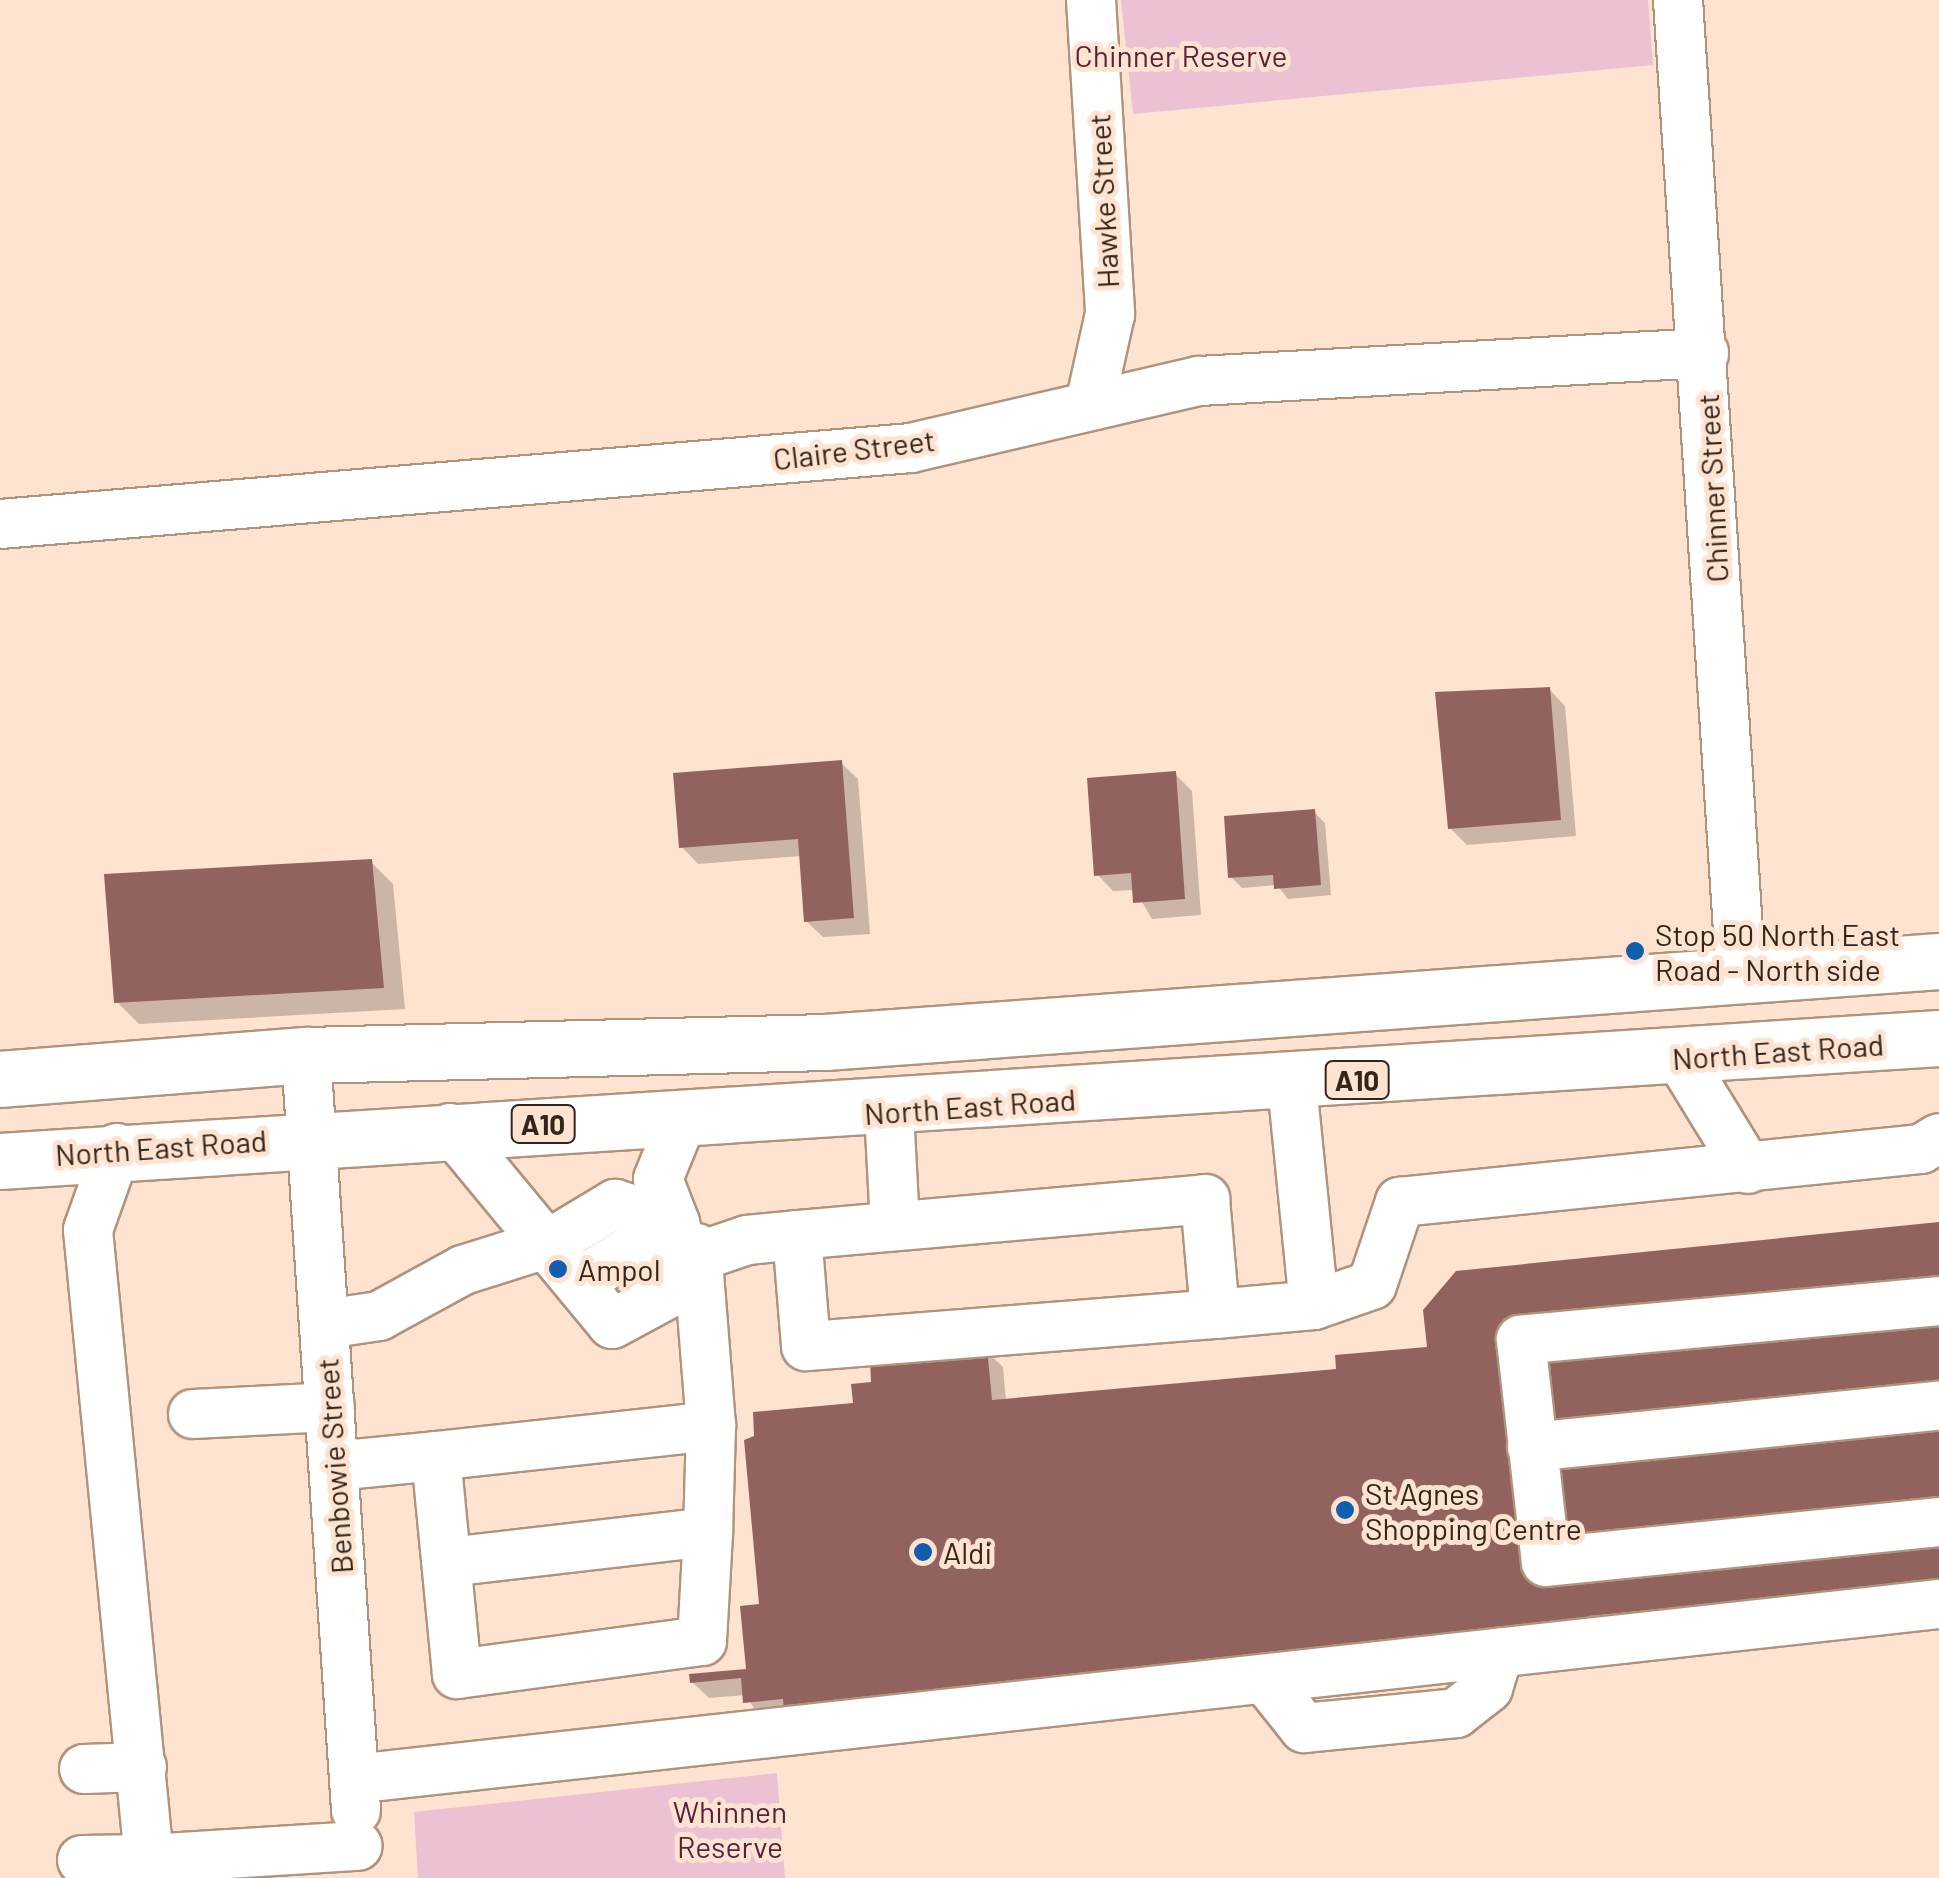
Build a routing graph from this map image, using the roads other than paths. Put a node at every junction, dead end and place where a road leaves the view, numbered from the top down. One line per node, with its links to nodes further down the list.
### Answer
1 (1091, 0): 4 (street, Hawke Street)
2 (1678, 0): 3 (street, Chinner Street)
3 (1704, 353): 4 (street, Claire Street); 7 (street, Chinner Street)
4 (1092, 400): 5 (street, Claire Street)
5 (0, 524)
6 (1939, 961): 7 (main road)
7 (1741, 976): 8 (main road)
8 (1084, 1023): 10 (main road); 13 (main road)
9 (1939, 1038): 11 (main road, North East Road / A10)
10 (306, 1055): 12 (main road); 17 (street, Benbowie Street)
11 (1680, 1058): 13 (main road, North East Road / A10); 21 (street)
12 (0, 1079)
13 (1292, 1085): 14 (main road, North East Road / A10); 27 (street)
14 (889, 1112): 15 (main road, North East Road / A10); 22 (street)
15 (683, 1118): 16 (main road, North East Road / A10); 24 (street)
16 (450, 1128): 17 (main road, North East Road / A10); 25 (street)
17 (313, 1136): 19 (main road, North East Road / A10); 29 (street, Benbowie Street)
18 (1939, 1138): 21 (street)
19 (117, 1148): 20 (main road, North East Road / A10); 41 (street)
20 (0, 1162)
21 (1748, 1169): 27 (street)
22 (895, 1226): 23 (street); 28 (street)
23 (797, 1235): 24 (street); 28 (street)
24 (689, 1239): 25 (street); 25 (street); 33 (street)
25 (581, 1282): 29 (street)
26 (1939, 1301): 34 (street)
27 (1314, 1305): 28 (street)
28 (1216, 1314)
29 (326, 1324): 31 (street, Benbowie Street)
30 (1939, 1406): 34 (street)
31 (330, 1407): 32 (street); 36 (street, Benbowie Street)
32 (193, 1414)
33 (711, 1426): 35 (street); 38 (street)
34 (1532, 1448): 37 (street)
35 (436, 1456): 36 (street); 39 (street)
36 (334, 1466): 43 (street, Benbowie Street)
37 (1939, 1522)
38 (708, 1532): 39 (street); 39 (street)
39 (447, 1562)
40 (1939, 1604): 43 (street)
41 (142, 1766): 42 (street); 44 (street)
42 (84, 1770)
43 (354, 1778): 46 (street, Benbowie Street)
44 (149, 1859): 45 (street); 46 (street)
45 (82, 1860)
46 (359, 1862)

